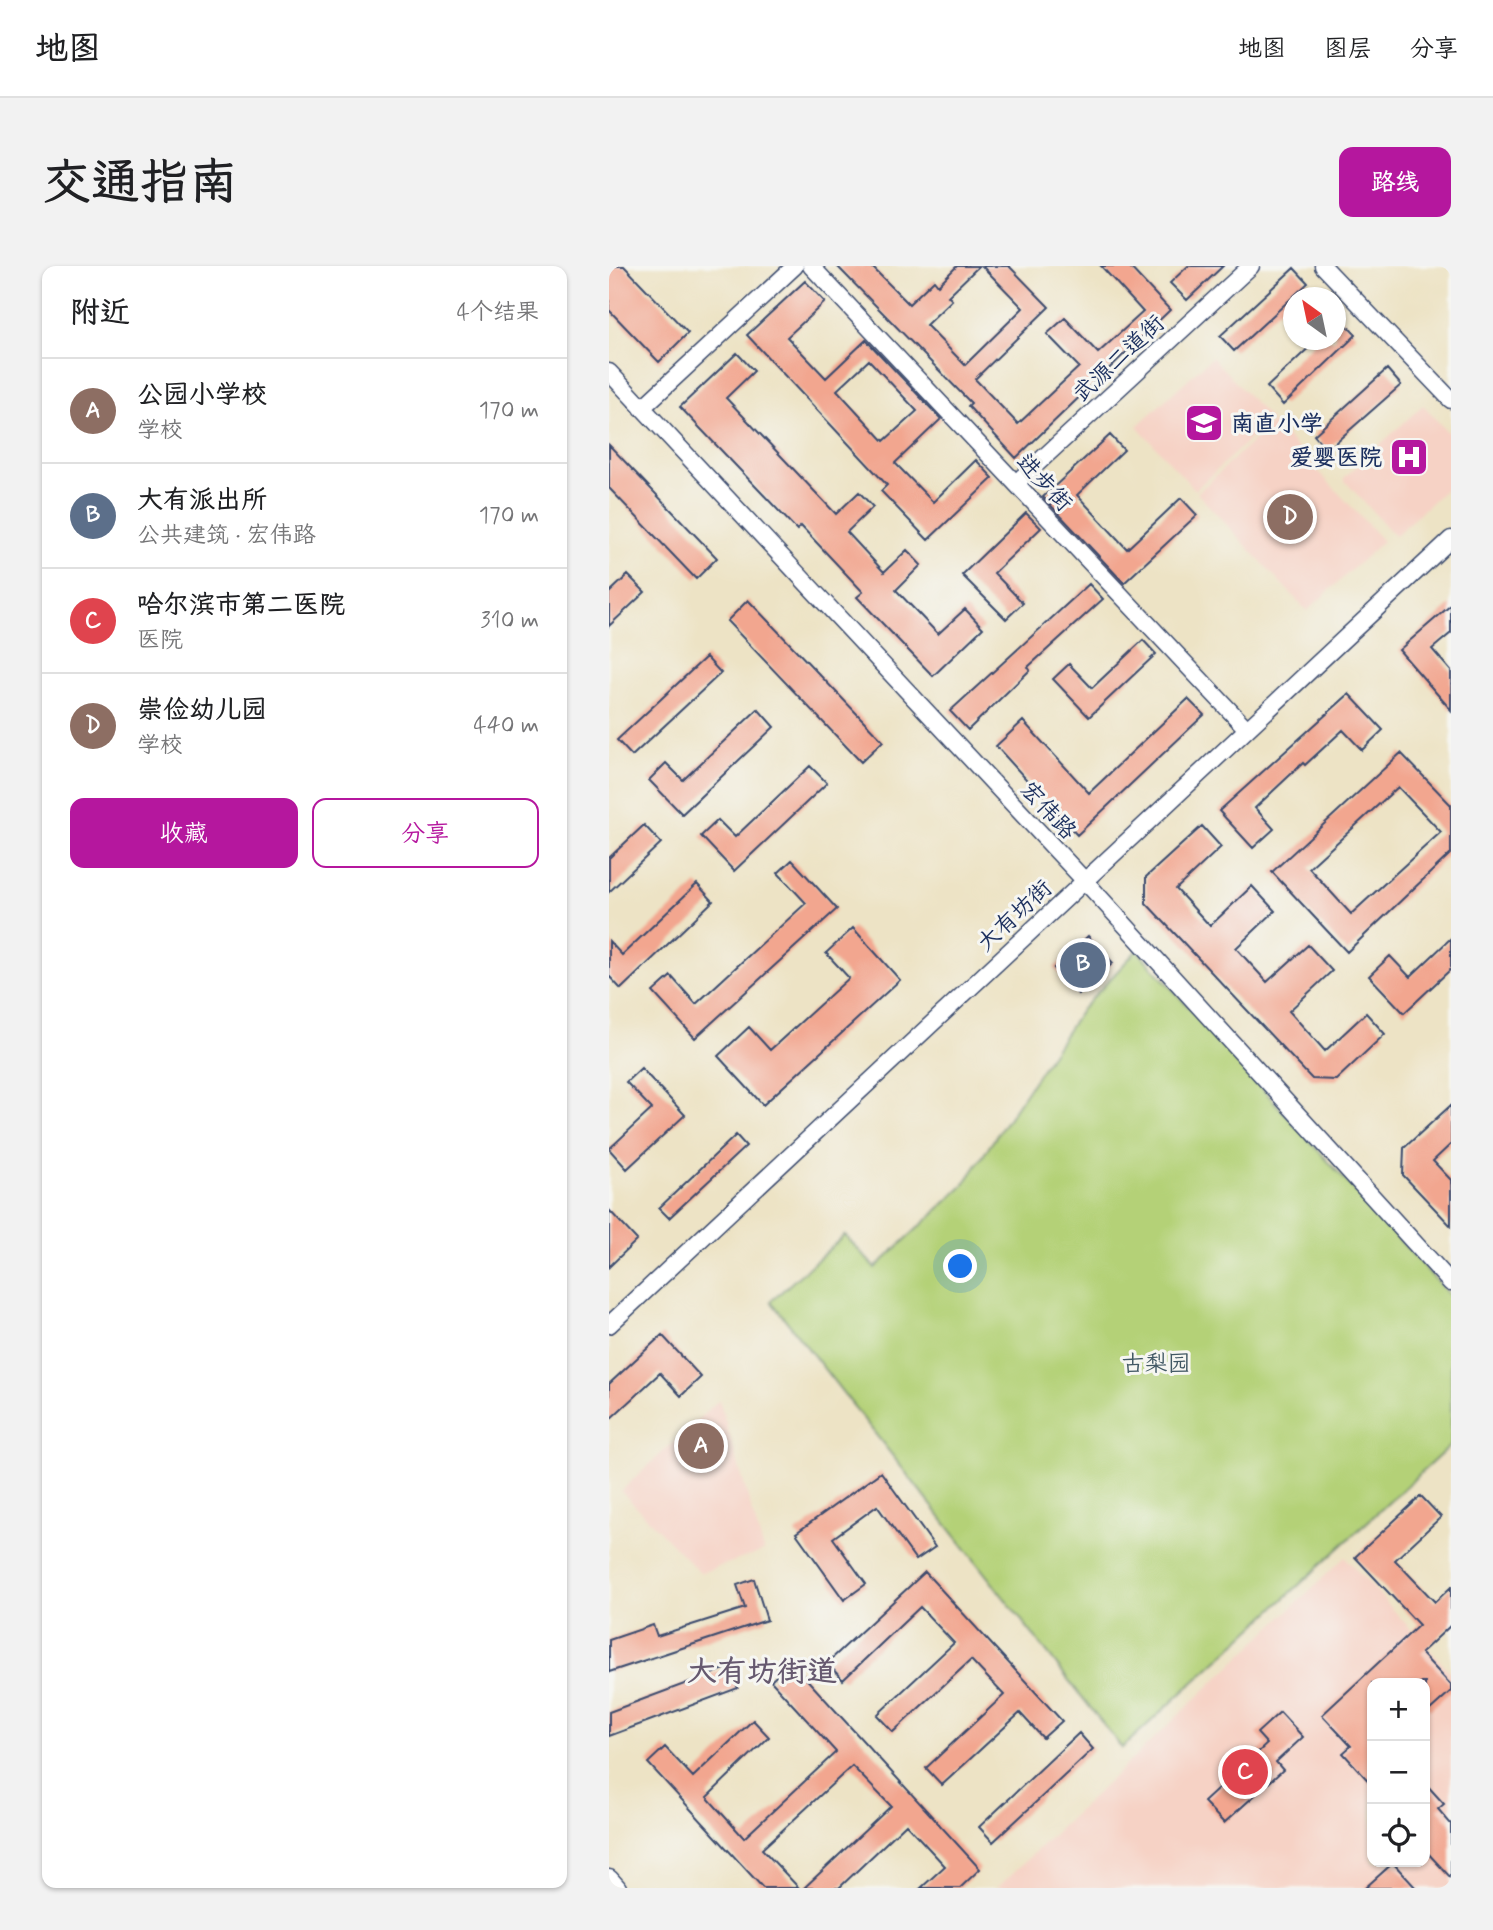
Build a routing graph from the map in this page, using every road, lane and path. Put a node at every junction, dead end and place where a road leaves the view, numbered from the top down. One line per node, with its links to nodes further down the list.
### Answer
1 (795, 266): 7 (main road)
2 (811, 266): 8 (main road, 进步街)
3 (1251, 266): 8 (main road, 武源二道街)
4 (1323, 266): 6 (main road)
5 (609, 372): 7 (main road, 宏伟路)
6 (1451, 400)
7 (642, 408): 11 (main road, 宏伟路)
8 (1016, 484): 10 (main road, 进步街)
9 (1451, 539): 10 (main road, 大有坊街)
10 (1247, 729): 11 (main road, 大有坊街)
11 (1084, 880): 12 (main road, 宏伟路); 13 (main road, 大有坊街)
12 (1451, 1283)
13 (609, 1325)
14 (609, 1879): 15 (main road)
15 (617, 1888)

